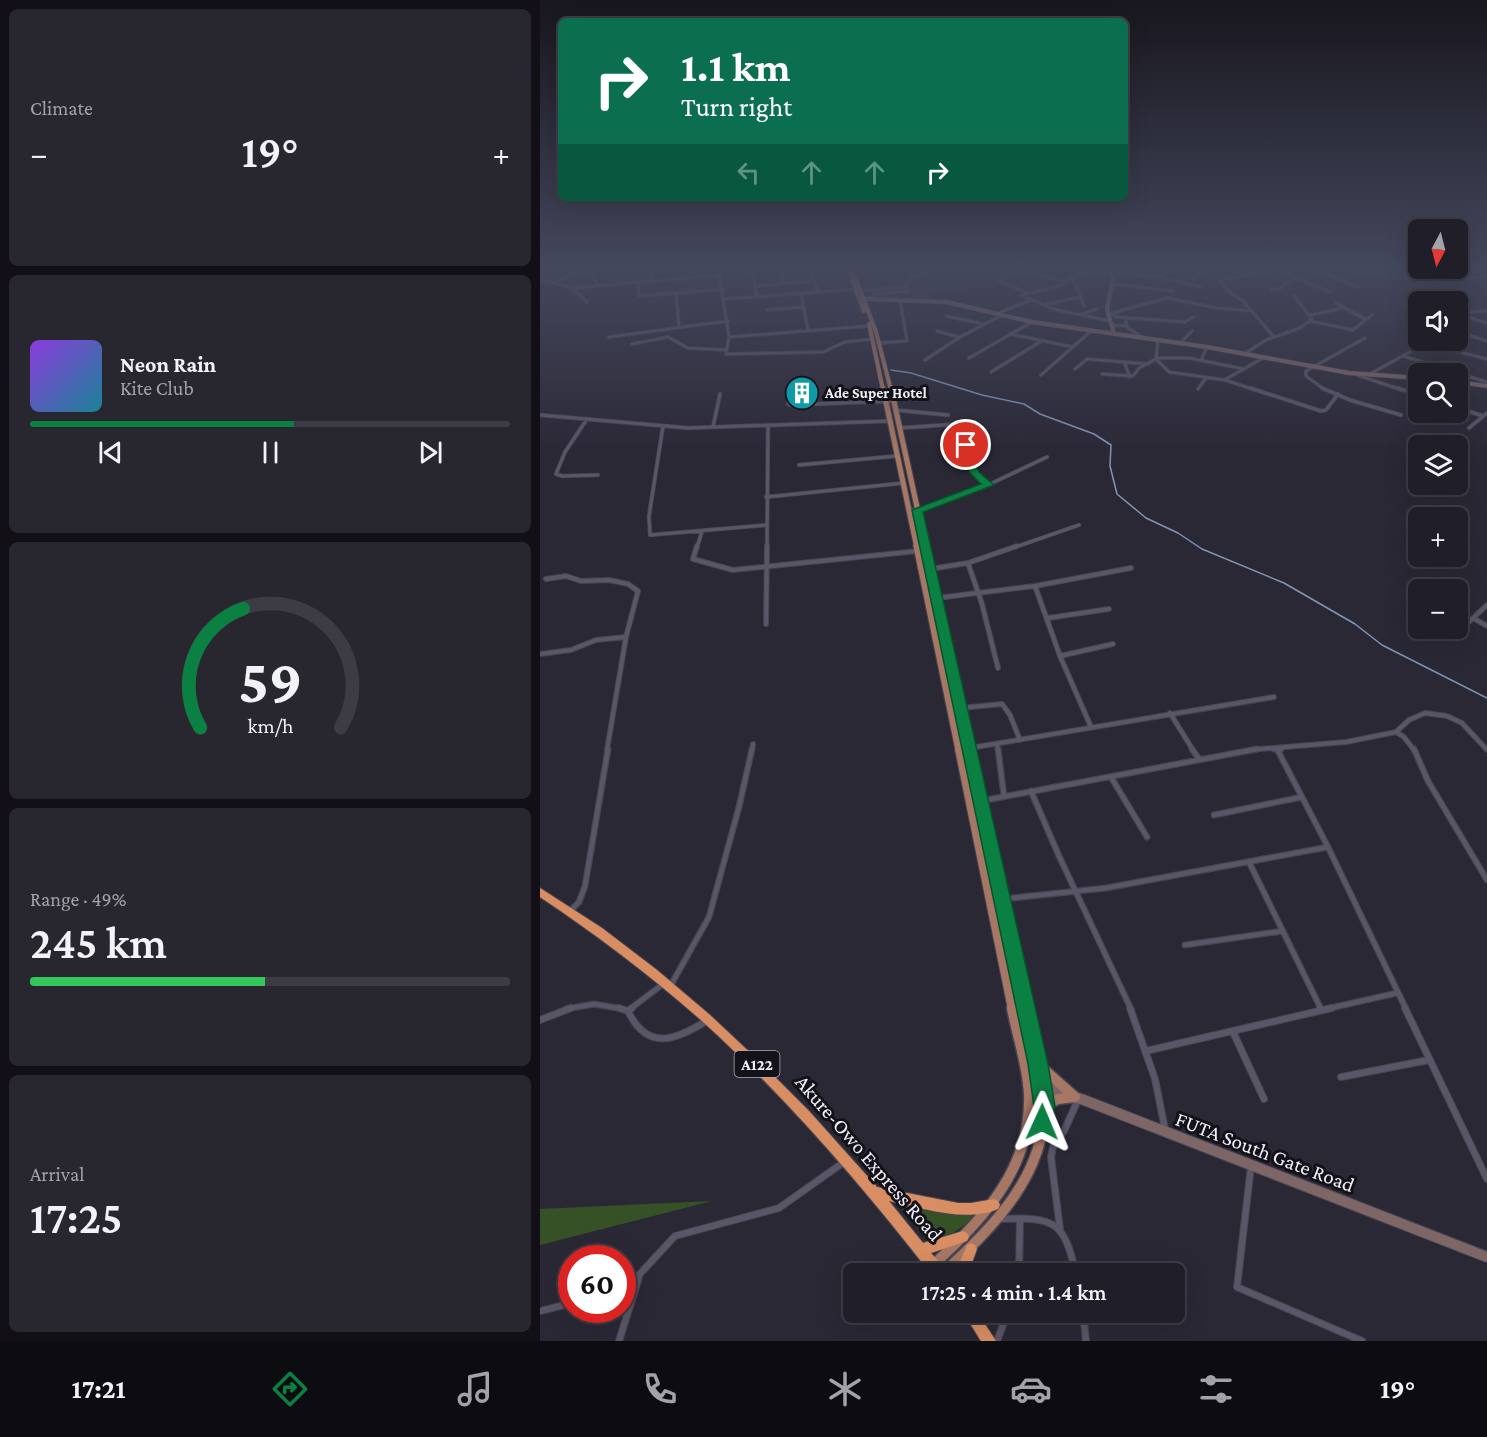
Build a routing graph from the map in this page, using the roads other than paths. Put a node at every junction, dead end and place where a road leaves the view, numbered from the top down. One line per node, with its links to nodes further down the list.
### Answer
1 (663, 329): 21 (street)
2 (728, 329): 24 (street)
3 (830, 329): 14 (street)
4 (870, 329): 32 (main road)
5 (873, 329): 32 (main road)
6 (905, 329): 32 (street)
7 (976, 329): 22 (street)
8 (1020, 329): 18 (street)
9 (1075, 329): 16 (street)
10 (1113, 329): 19 (street)
11 (1129, 329): 25 (street)
12 (1267, 329): 23 (street)
13 (1298, 329): 23 (street)
14 (808, 330): 24 (street)
15 (937, 331): 22 (street)
16 (1091, 331): 19 (street); 33 (street)
17 (1192, 331): 30 (street)
18 (1010, 334): 28 (street); 38 (street)
19 (1114, 334): 25 (street)
20 (1468, 335): 29 (street)
21 (609, 337)
22 (960, 337): 42 (street)
23 (1274, 337): 36 (street)
24 (729, 338): 35 (street)
25 (1143, 338): 27 (street)
26 (1365, 338): 47 (street)
27 (1158, 340): 30 (street); 39 (street)
28 (1041, 341): 33 (street); 50 (street)
29 (1487, 341)
30 (1180, 343): 34 (street)
31 (632, 344): 35 (street)
32 (878, 346): 35 (street); 67 (main road)
33 (1074, 347): 53 (street)
34 (1207, 347): 36 (street); 43 (street)
35 (727, 350)
36 (1243, 354): 40 (street)
37 (1402, 356): 41 (street); 45 (street); 52 (street)
38 (969, 358)
39 (1156, 358): 43 (street); 46 (street); 56 (street)
40 (1263, 358): 47 (street); 49 (street)
41 (1487, 359)
42 (925, 360)
43 (1201, 360): 49 (street)
44 (1124, 363): 46 (street); 48 (street); 55 (street)
45 (1425, 363)
46 (1149, 364): 55 (street)
47 (1310, 367): 54 (street); 65 (street)
48 (1075, 369)
49 (1244, 369): 59 (street)
50 (991, 372)
51 (1102, 374): 55 (street)
52 (1369, 374): 54 (street); 57 (street)
53 (1041, 375)
54 (1357, 375): 63 (street)
55 (1130, 377)
56 (1207, 377): 59 (street); 62 (street)
57 (1408, 377)
58 (1468, 377): 61 (street)
59 (1225, 380): 65 (street)
60 (1468, 383): 61 (street)
61 (1487, 384)
62 (1198, 388)
63 (1408, 391)
64 (720, 394): 77 (street)
65 (1338, 394): 72 (street)
66 (790, 397): 67 (street)
67 (892, 404): 71 (street); 74 (main road); 78 (main road)
68 (1468, 410): 69 (street)
69 (1485, 414): 79 (street)
70 (540, 415): 73 (street)
71 (948, 415)
72 (1401, 415)
73 (587, 419): 76 (street); 83 (street)
74 (891, 421): 75 (street); 80 (main road)
75 (768, 425): 77 (street); 86 (street)
76 (663, 426): 77 (street); 90 (street)
77 (713, 427)
78 (899, 428): 85 (street); 87 (main road)
79 (1469, 428)
80 (898, 456): 82 (street); 84 (main road)
81 (1047, 457): 85 (street)
82 (798, 465)
83 (598, 475)
84 (904, 483): 86 (street); 87 (main road)
85 (988, 485): 87 (street)
86 (766, 497): 88 (street)
87 (914, 510): 91 (main road); 95 (main road)
88 (766, 525): 90 (street); 93 (street)
89 (1079, 525): 92 (street)
90 (702, 531): 93 (street)
91 (916, 552): 93 (street); 99 (main road)
92 (968, 563): 95 (street); 98 (street)
93 (767, 566): 105 (street)
94 (1131, 568): 97 (street)
95 (930, 569): 99 (main road)
96 (546, 579): 107 (street)
97 (1035, 586): 98 (street); 102 (street)
98 (978, 593): 99 (street); 111 (street)
99 (932, 599): 112 (main road)
100 (1487, 605): 103 (street)
101 (1109, 609): 102 (street)
102 (1047, 618): 110 (street)
103 (1473, 618): 104 (street); 106 (street)
104 (1468, 623)
105 (766, 624)
106 (1487, 626)
107 (626, 637): 109 (street); 138 (street)
108 (1113, 644): 110 (street)
109 (540, 654)
110 (1060, 656): 116 (street)
111 (998, 668)
112 (949, 679): 114 (main road); 152 (main road)
113 (1274, 697): 115 (street)
114 (960, 708): 118 (street); 121 (main road)
115 (1170, 713): 116 (street); 124 (street)
116 (1091, 727): 118 (street)
117 (1396, 732): 122 (street); 123 (street); 134 (street)
118 (1020, 740): 120 (street)
119 (753, 744): 141 (street)
120 (997, 744): 121 (street); 127 (street)
121 (969, 748): 129 (main road)
122 (1277, 749): 124 (street); 128 (street)
123 (1487, 750)
124 (1199, 759): 125 (street)
125 (1111, 777): 126 (street); 131 (street)
126 (1031, 791): 127 (street); 136 (street)
127 (1004, 796): 129 (street)
128 (1302, 797): 130 (street); 132 (street)
129 (980, 801): 137 (main road)
130 (1214, 815)
131 (1148, 837)
132 (1328, 847): 133 (street); 142 (street)
133 (1250, 862): 136 (street); 139 (street)
134 (1487, 880)
135 (540, 892): 138 (highway, Akure-Owo Express Road / A122)
136 (1077, 892): 137 (street); 148 (street)
137 (1001, 899): 150 (main road)
138 (570, 911): 141 (highway, Akure-Owo Express Road / A122)
139 (1283, 931): 140 (street); 143 (street)
140 (1185, 945)
141 (668, 983): 144 (street); 146 (highway, Akure-Owo Express Road / A122)
142 (1397, 993): 143 (street); 149 (street)
143 (1321, 1010): 147 (street)
144 (628, 1011): 145 (street); 146 (street)
145 (540, 1020)
146 (708, 1020): 158 (highway, Akure-Owo Express Road / A122)
147 (1233, 1032): 148 (street); 155 (street)
148 (1146, 1051): 157 (street)
149 (1429, 1060): 151 (street); 160 (street)
150 (1038, 1064): 153 (main road); 154 (main road)
151 (1341, 1077)
152 (1028, 1085): 153 (street, FUTA South Gate Road); 162 (main road)
153 (1042, 1086): 154 (street, FUTA South Gate Road); 156 (main road)
154 (1077, 1098): 156 (main road); 157 (street, FUTA South Gate Road); 165 (street)
155 (1264, 1099)
156 (1044, 1107): 163 (main road)
157 (1166, 1133): 159 (street, FUTA South Gate Road)
158 (847, 1160): 161 (highway, Akure-Owo Express Road / A122); 176 (street)
159 (1251, 1165): 169 (street, FUTA South Gate Road); 187 (street)
160 (1487, 1179)
161 (873, 1192): 162 (highway); 168 (highway, Akure-Owo Express Road / A122)
162 (994, 1204): 166 (main road)
163 (999, 1219): 164 (street); 167 (main road)
164 (1020, 1219): 165 (street); 174 (street)
165 (1060, 1228): 175 (street)
166 (963, 1237): 168 (highway); 171 (main road)
167 (971, 1249): 172 (main road); 173 (highway)
168 (921, 1250): 170 (highway, Akure-Owo Express Road / A122)
169 (1487, 1257)
170 (932, 1263)
171 (944, 1263)
172 (950, 1263)
173 (965, 1263)
174 (1019, 1263)
175 (1073, 1263)
176 (639, 1276): 177 (street); 183 (street)
177 (636, 1278)
178 (558, 1306): 179 (street)
179 (540, 1311)
180 (977, 1323): 184 (highway)
181 (1004, 1323): 185 (street)
182 (1084, 1323): 186 (street)
183 (619, 1341)
184 (989, 1341)
185 (997, 1341)
186 (1086, 1341)
187 (1362, 1341)

